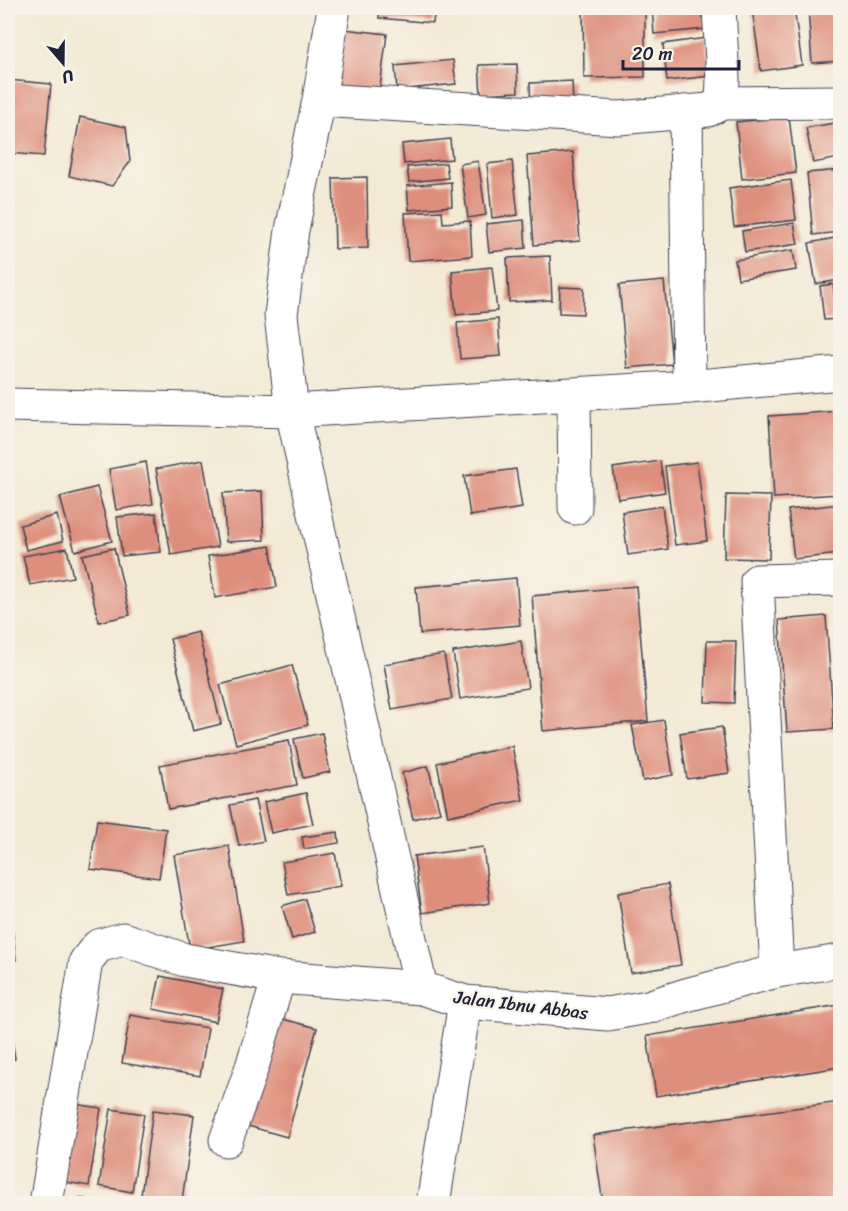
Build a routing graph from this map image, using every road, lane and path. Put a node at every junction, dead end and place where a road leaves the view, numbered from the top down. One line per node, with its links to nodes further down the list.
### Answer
1 (334, 8): 3 (street)
2 (719, 8): 5 (street)
3 (319, 100): 6 (street); 11 (street)
4 (840, 102): 5 (street)
5 (722, 103): 6 (street)
6 (686, 112): 8 (street)
7 (840, 373): 8 (street)
8 (689, 387): 9 (street)
9 (574, 395): 11 (street); 12 (street)
10 (8, 405): 11 (street)
11 (292, 411): 17 (street)
12 (575, 508)
13 (840, 579): 15 (street)
14 (840, 961): 15 (street, Jalan Ibnu Abbas)
15 (777, 971): 18 (street, Jalan Ibnu Abbas)
16 (279, 977): 17 (street, Jalan Ibnu Abbas); 19 (street); 20 (street, Jalan Ibnu Abbas)
17 (421, 988): 18 (street, Jalan Ibnu Abbas)
18 (465, 1002): 21 (street)
19 (226, 1140)
20 (46, 1203)
21 (433, 1203)

